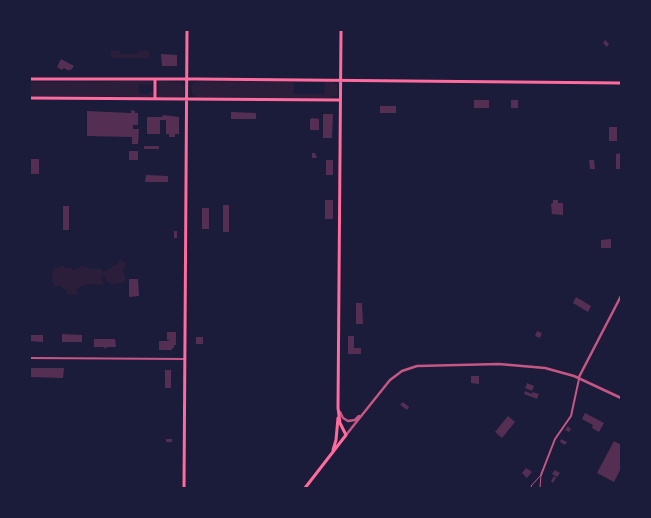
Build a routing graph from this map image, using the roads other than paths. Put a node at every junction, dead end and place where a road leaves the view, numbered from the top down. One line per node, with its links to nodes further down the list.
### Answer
1 (187, 30): 5 (main road)
2 (340, 30): 6 (main road)
3 (30, 79): 4 (main road)
4 (155, 79): 5 (main road); 9 (main road)
5 (187, 79): 6 (main road); 10 (main road)
6 (340, 80): 7 (main road); 11 (main road)
7 (621, 82)
8 (30, 98): 9 (main road)
9 (155, 99): 10 (main road)
10 (187, 100): 11 (main road); 14 (main road)
11 (340, 100): 17 (main road)
12 (621, 296): 15 (street)
13 (30, 358): 14 (street)
14 (185, 359): 22 (main road)
15 (579, 377): 16 (street); 18 (street); 21 (street)
16 (621, 398)
17 (338, 408): 18 (street); 19 (main road); 20 (main road)
18 (363, 414): 19 (street)
19 (346, 435): 20 (main road)
20 (331, 454): 23 (main road)
21 (541, 475): 24 (lane); 25 (lane)
22 (184, 488)
23 (305, 488)
24 (532, 488)
25 (540, 488)

